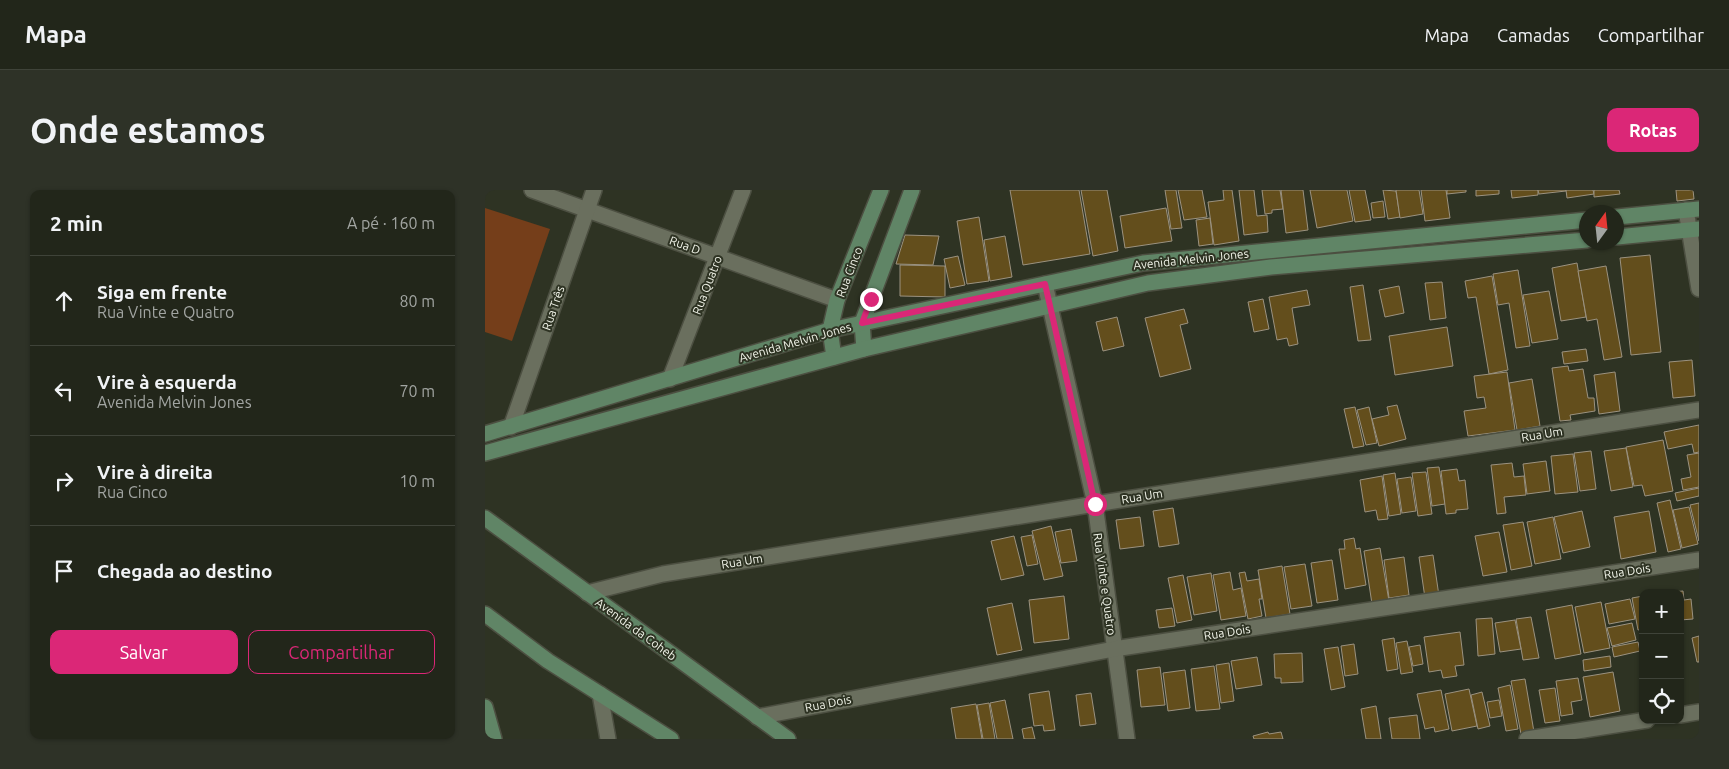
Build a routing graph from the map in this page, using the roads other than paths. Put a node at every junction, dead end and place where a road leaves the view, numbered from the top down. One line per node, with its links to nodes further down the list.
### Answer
1 (532, 190): 6 (street, Rua D)
2 (595, 190): 6 (street, Rua Três)
3 (743, 190): 13 (street, Rua Quatro)
4 (881, 190): 16 (main road, Rua Cinco)
5 (912, 190): 18 (main road)
6 (587, 210): 13 (street, Rua D); 24 (street, Rua Três)
7 (1692, 210): 8 (main road); 10 (street)
8 (1624, 216)
9 (1579, 221): 14 (main road, Avenida Melvin Jones)
10 (1694, 230): 11 (main road); 15 (street)
11 (1624, 236)
12 (1579, 241): 17 (main road, Avenida Melvin Jones)
13 (718, 257): 16 (street, Rua D); 22 (street, Rua Quatro)
14 (1045, 284): 17 (street, Rua Vinte e Quatro); 18 (main road, Avenida Melvin Jones)
15 (1699, 289)
16 (837, 300): 19 (main road, Rua Cinco)
17 (1049, 306): 20 (main road, Avenida Melvin Jones); 27 (street, Rua Vinte e Quatro)
18 (862, 323): 19 (main road, Avenida Melvin Jones); 20 (main road)
19 (830, 330): 21 (main road, Rua Cinco); 22 (main road, Avenida Melvin Jones)
20 (864, 348): 21 (main road, Avenida Melvin Jones)
21 (834, 357): 26 (main road, Avenida Melvin Jones)
22 (670, 379): 24 (main road, Avenida Melvin Jones)
23 (1699, 410): 27 (street, Rua Um)
24 (511, 427): 25 (main road, Avenida Melvin Jones)
25 (485, 434)
26 (485, 453)
27 (1095, 504): 30 (street, Rua Um); 32 (street, Rua Vinte e Quatro)
28 (485, 518): 30 (main road, Avenida da Coheb)
29 (1699, 560): 32 (street, Rua Dois)
30 (587, 593): 37 (main road, Avenida da Coheb)
31 (485, 614): 33 (main road)
32 (1114, 649): 37 (street, Rua Dois); 43 (street, Rua Vinte e Quatro)
33 (600, 694): 40 (street); 41 (main road)
34 (485, 707): 39 (main road)
35 (1699, 712): 36 (street)
36 (1684, 714)
37 (757, 716): 42 (main road, Avenida da Coheb)
38 (1639, 721): 44 (street)
39 (494, 739)
40 (608, 739)
41 (671, 739)
42 (788, 739)
43 (1127, 739)
44 (1527, 739)

